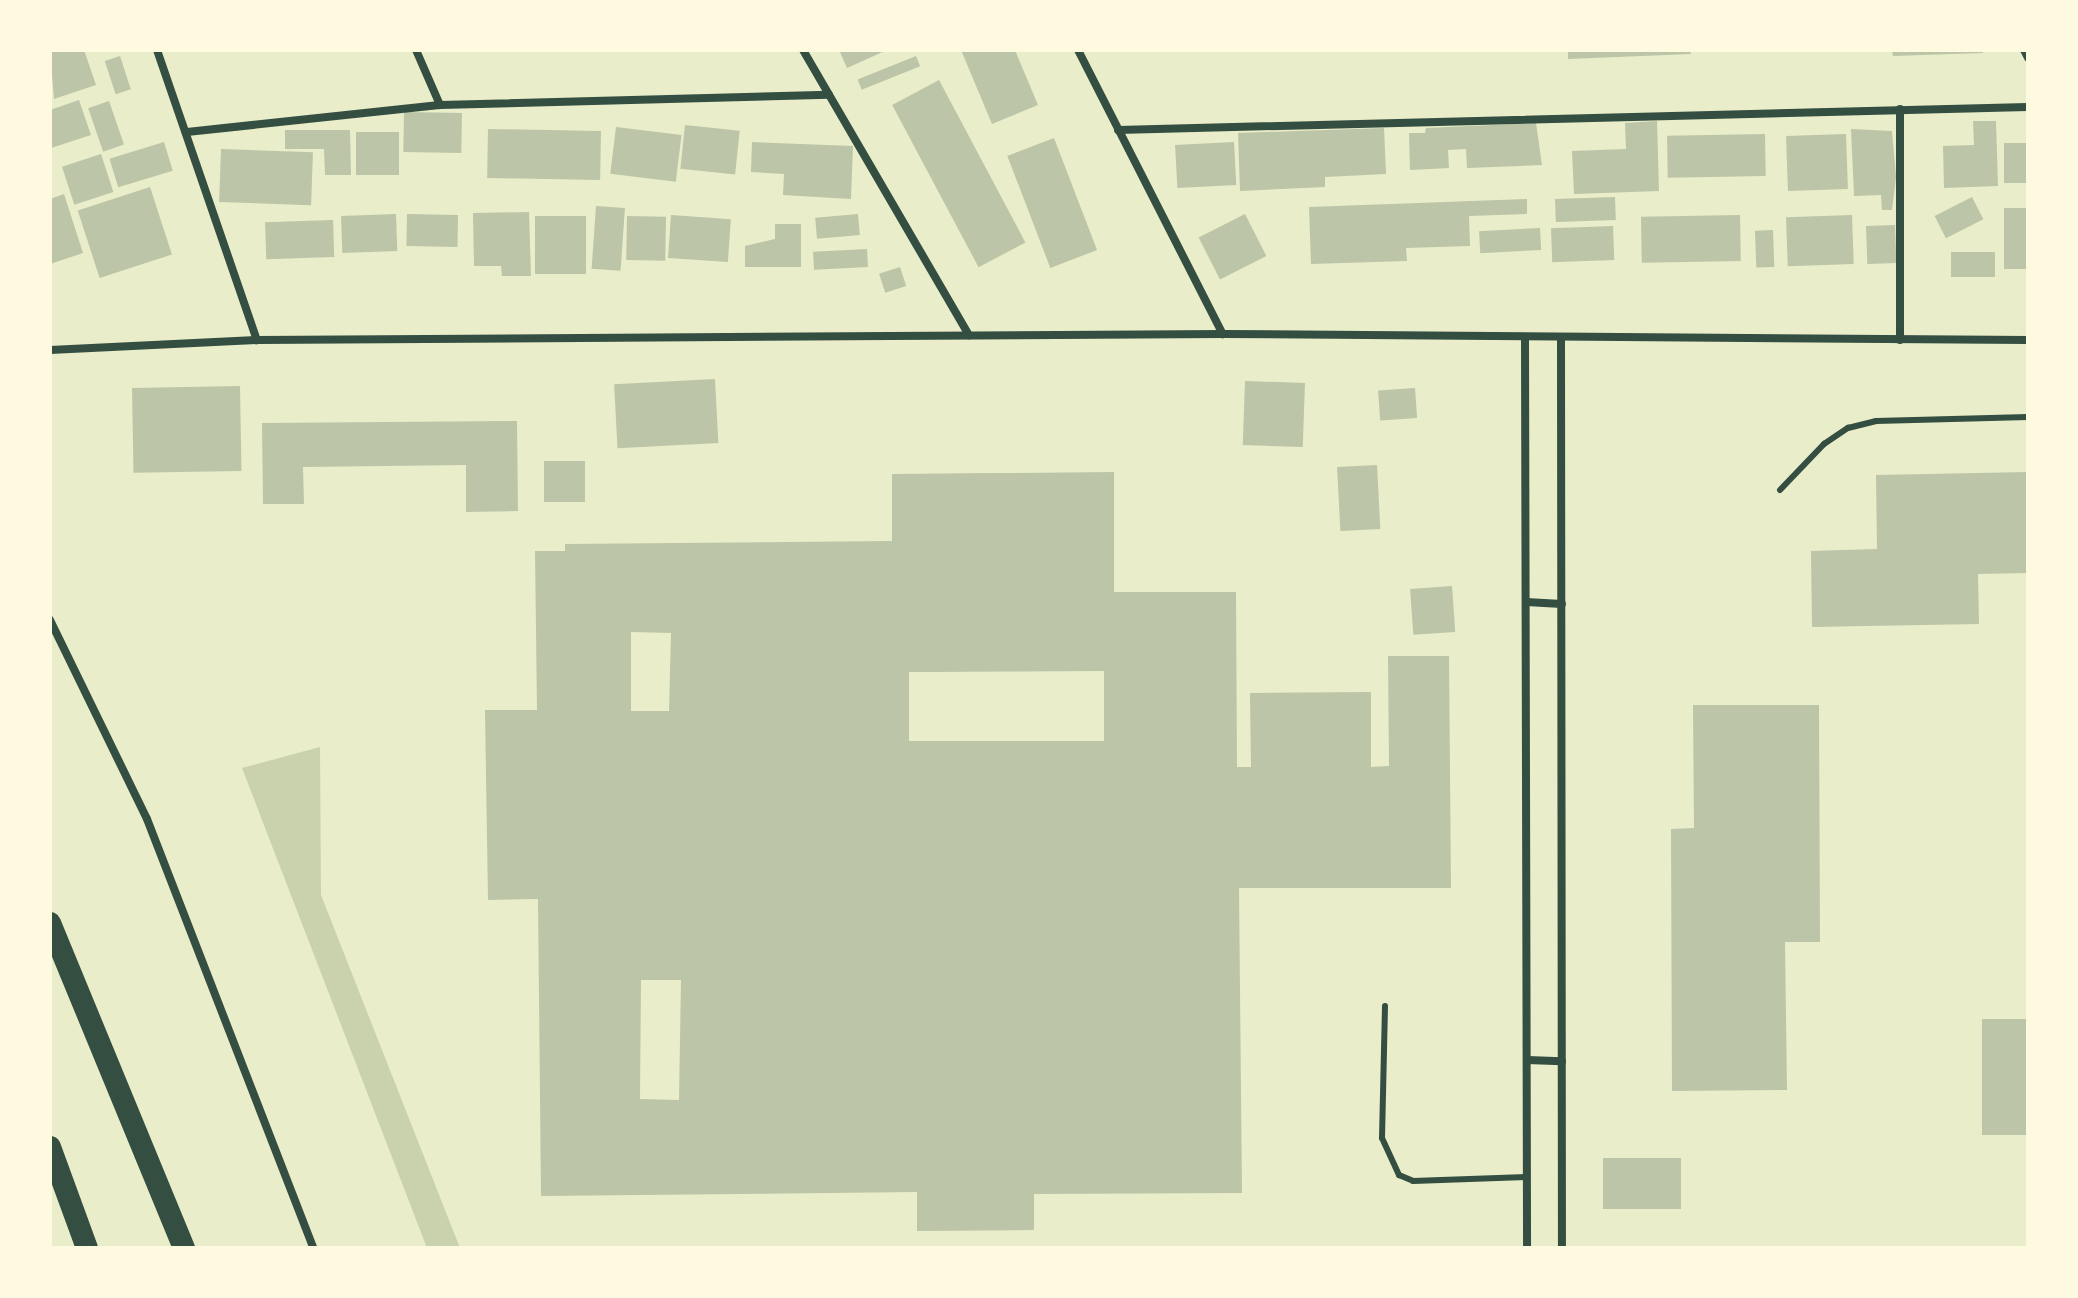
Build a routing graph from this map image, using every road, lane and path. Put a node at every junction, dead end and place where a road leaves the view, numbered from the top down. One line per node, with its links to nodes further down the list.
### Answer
1 (157, 50): 12 (street)
2 (416, 50): 8 (street)
3 (803, 50): 7 (street)
4 (1078, 50): 11 (street)
5 (2024, 50): 6 (street)
6 (2028, 58)
7 (829, 95): 8 (street); 14 (street)
8 (440, 105): 12 (street)
9 (2028, 107): 10 (street)
10 (1900, 109): 11 (street); 18 (street)
11 (1118, 130): 13 (street)
12 (187, 132): 15 (street)
13 (1223, 334): 14 (street); 16 (street)
14 (969, 335): 15 (street)
15 (257, 340): 20 (street)
16 (1525, 340): 17 (street); 23 (street)
17 (1561, 340): 18 (street); 24 (street)
18 (1900, 340): 19 (street)
19 (2028, 340)
20 (50, 350)
21 (2028, 417): 22 (lane)
22 (1780, 490)
23 (1526, 602): 24 (street); 28 (street)
24 (1562, 604): 29 (street)
25 (50, 620): 34 (street)
26 (50, 923): 33 (highway)
27 (1385, 1006): 31 (lane)
28 (1527, 1060): 29 (street); 31 (street)
29 (1562, 1061): 36 (street)
30 (50, 1147): 32 (highway)
31 (1527, 1177): 35 (street)
32 (87, 1248)
33 (184, 1248)
34 (313, 1248)
35 (1527, 1248)
36 (1562, 1248)

